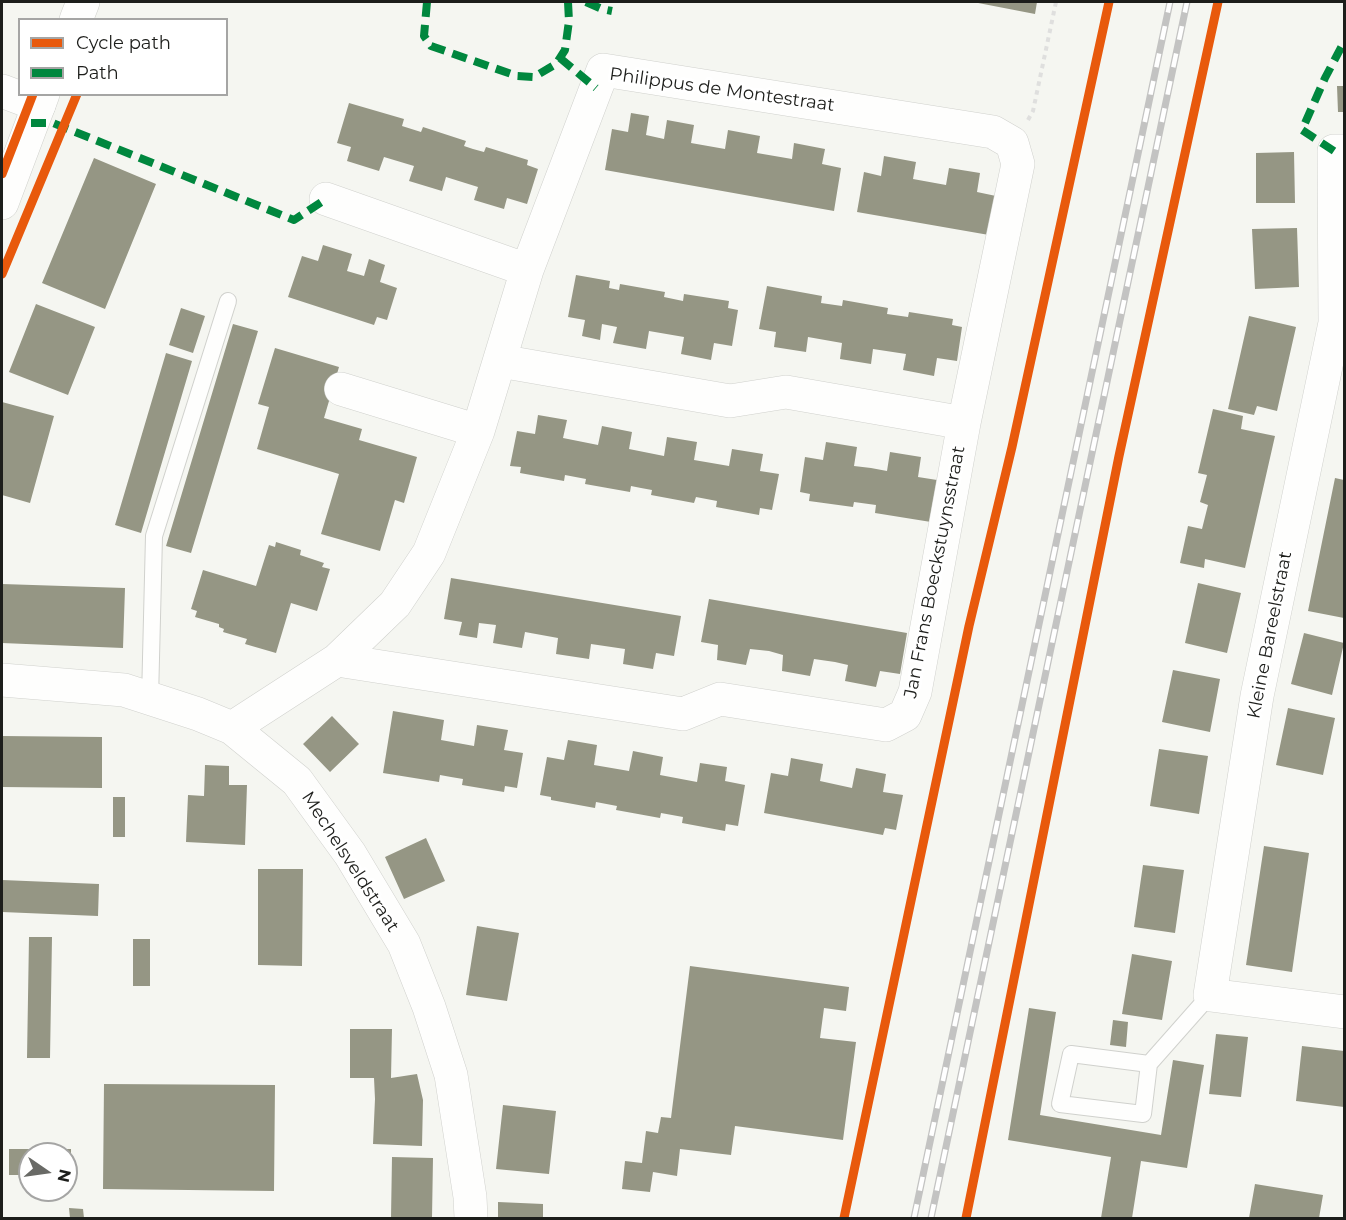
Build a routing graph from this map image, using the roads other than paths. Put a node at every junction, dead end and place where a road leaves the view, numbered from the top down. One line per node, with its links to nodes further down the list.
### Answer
1 (83, 2): 2 (street)
2 (77, 18)
3 (2, 91): 4 (street)
4 (18, 95)
5 (24, 96): 6 (street)
6 (41, 100): 10 (street)
7 (1012, 143): 11 (street, Philippus de Montestraat); 15 (street, Jan Frans Boeckstuynsstraat)
8 (1344, 151): 21 (street, Kleine Bareelstraat)
9 (326, 199): 11 (street)
10 (2, 203)
11 (527, 270): 13 (street, Philippus de Montestraat)
12 (228, 301): 19 (lane)
13 (500, 361): 15 (street); 16 (street, Philippus de Montestraat)
14 (341, 389): 16 (street)
15 (964, 423): 17 (street, Jan Frans Boeckstuynsstraat)
16 (478, 431): 17 (street, Philippus de Montestraat)
17 (337, 660): 20 (street, Philippus de Montestraat)
18 (2, 680): 19 (street, Mechelsveldstraat)
19 (150, 699): 20 (street, Mechelsveldstraat)
20 (232, 728): 24 (street, Mechelsveldstraat)
21 (1210, 995): 22 (street); 23 (lane)
22 (1344, 1012)
23 (1149, 1064): 23 (lane)
24 (471, 1218)

